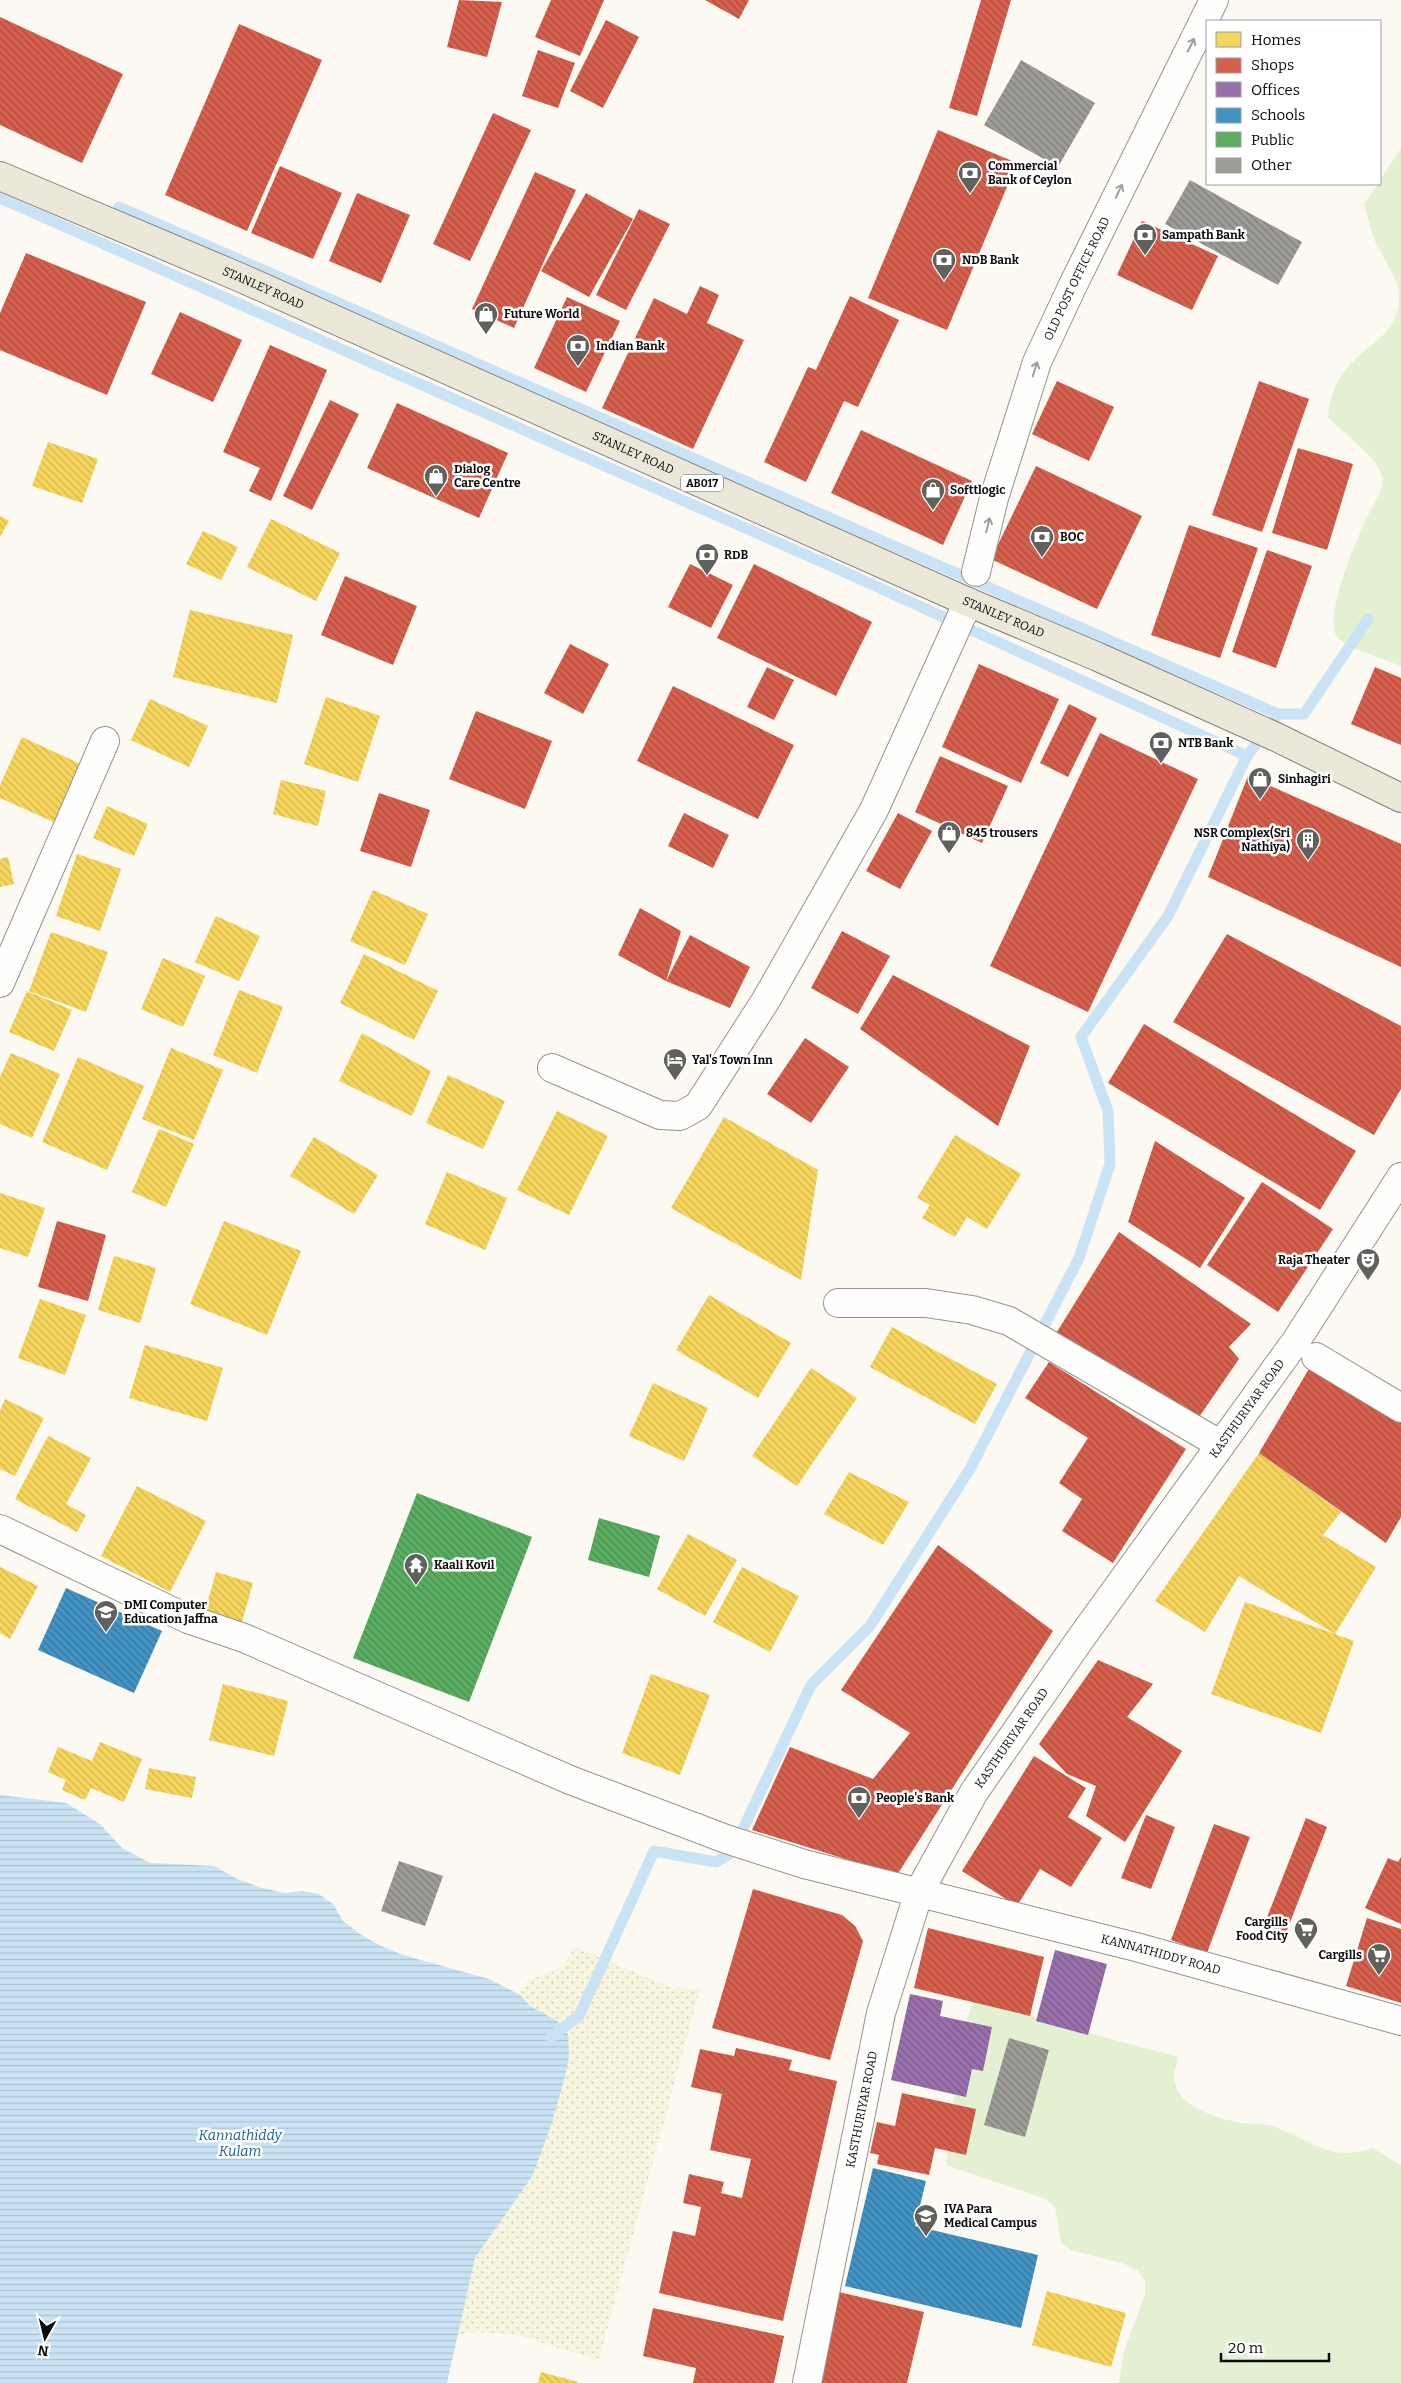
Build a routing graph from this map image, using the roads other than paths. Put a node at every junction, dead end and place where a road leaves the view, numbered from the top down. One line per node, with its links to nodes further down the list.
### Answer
1 (1214, 0): 3 (street, OLD POST OFFICE ROAD, one-way to 1)
2 (0, 176): 4 (main road, STANLEY ROAD / AB017)
3 (976, 572)
4 (968, 602): 6 (main road, STANLEY ROAD / AB017); 8 (street)
5 (105, 741): 7 (street)
6 (1401, 798)
7 (0, 984)
8 (552, 1068)
9 (1401, 1177): 13 (street, KASTHURIYAR ROAD)
10 (838, 1303): 13 (street)
11 (1316, 1357): 12 (street)
12 (1401, 1408)
13 (1221, 1445): 15 (street, KASTHURIYAR ROAD)
14 (0, 1529): 15 (street, KANNATHIDDY ROAD)
15 (919, 1892): 16 (street, KANNATHIDDY ROAD); 17 (street, KASTHURIYAR ROAD)
16 (1401, 2021)
17 (807, 2383)

